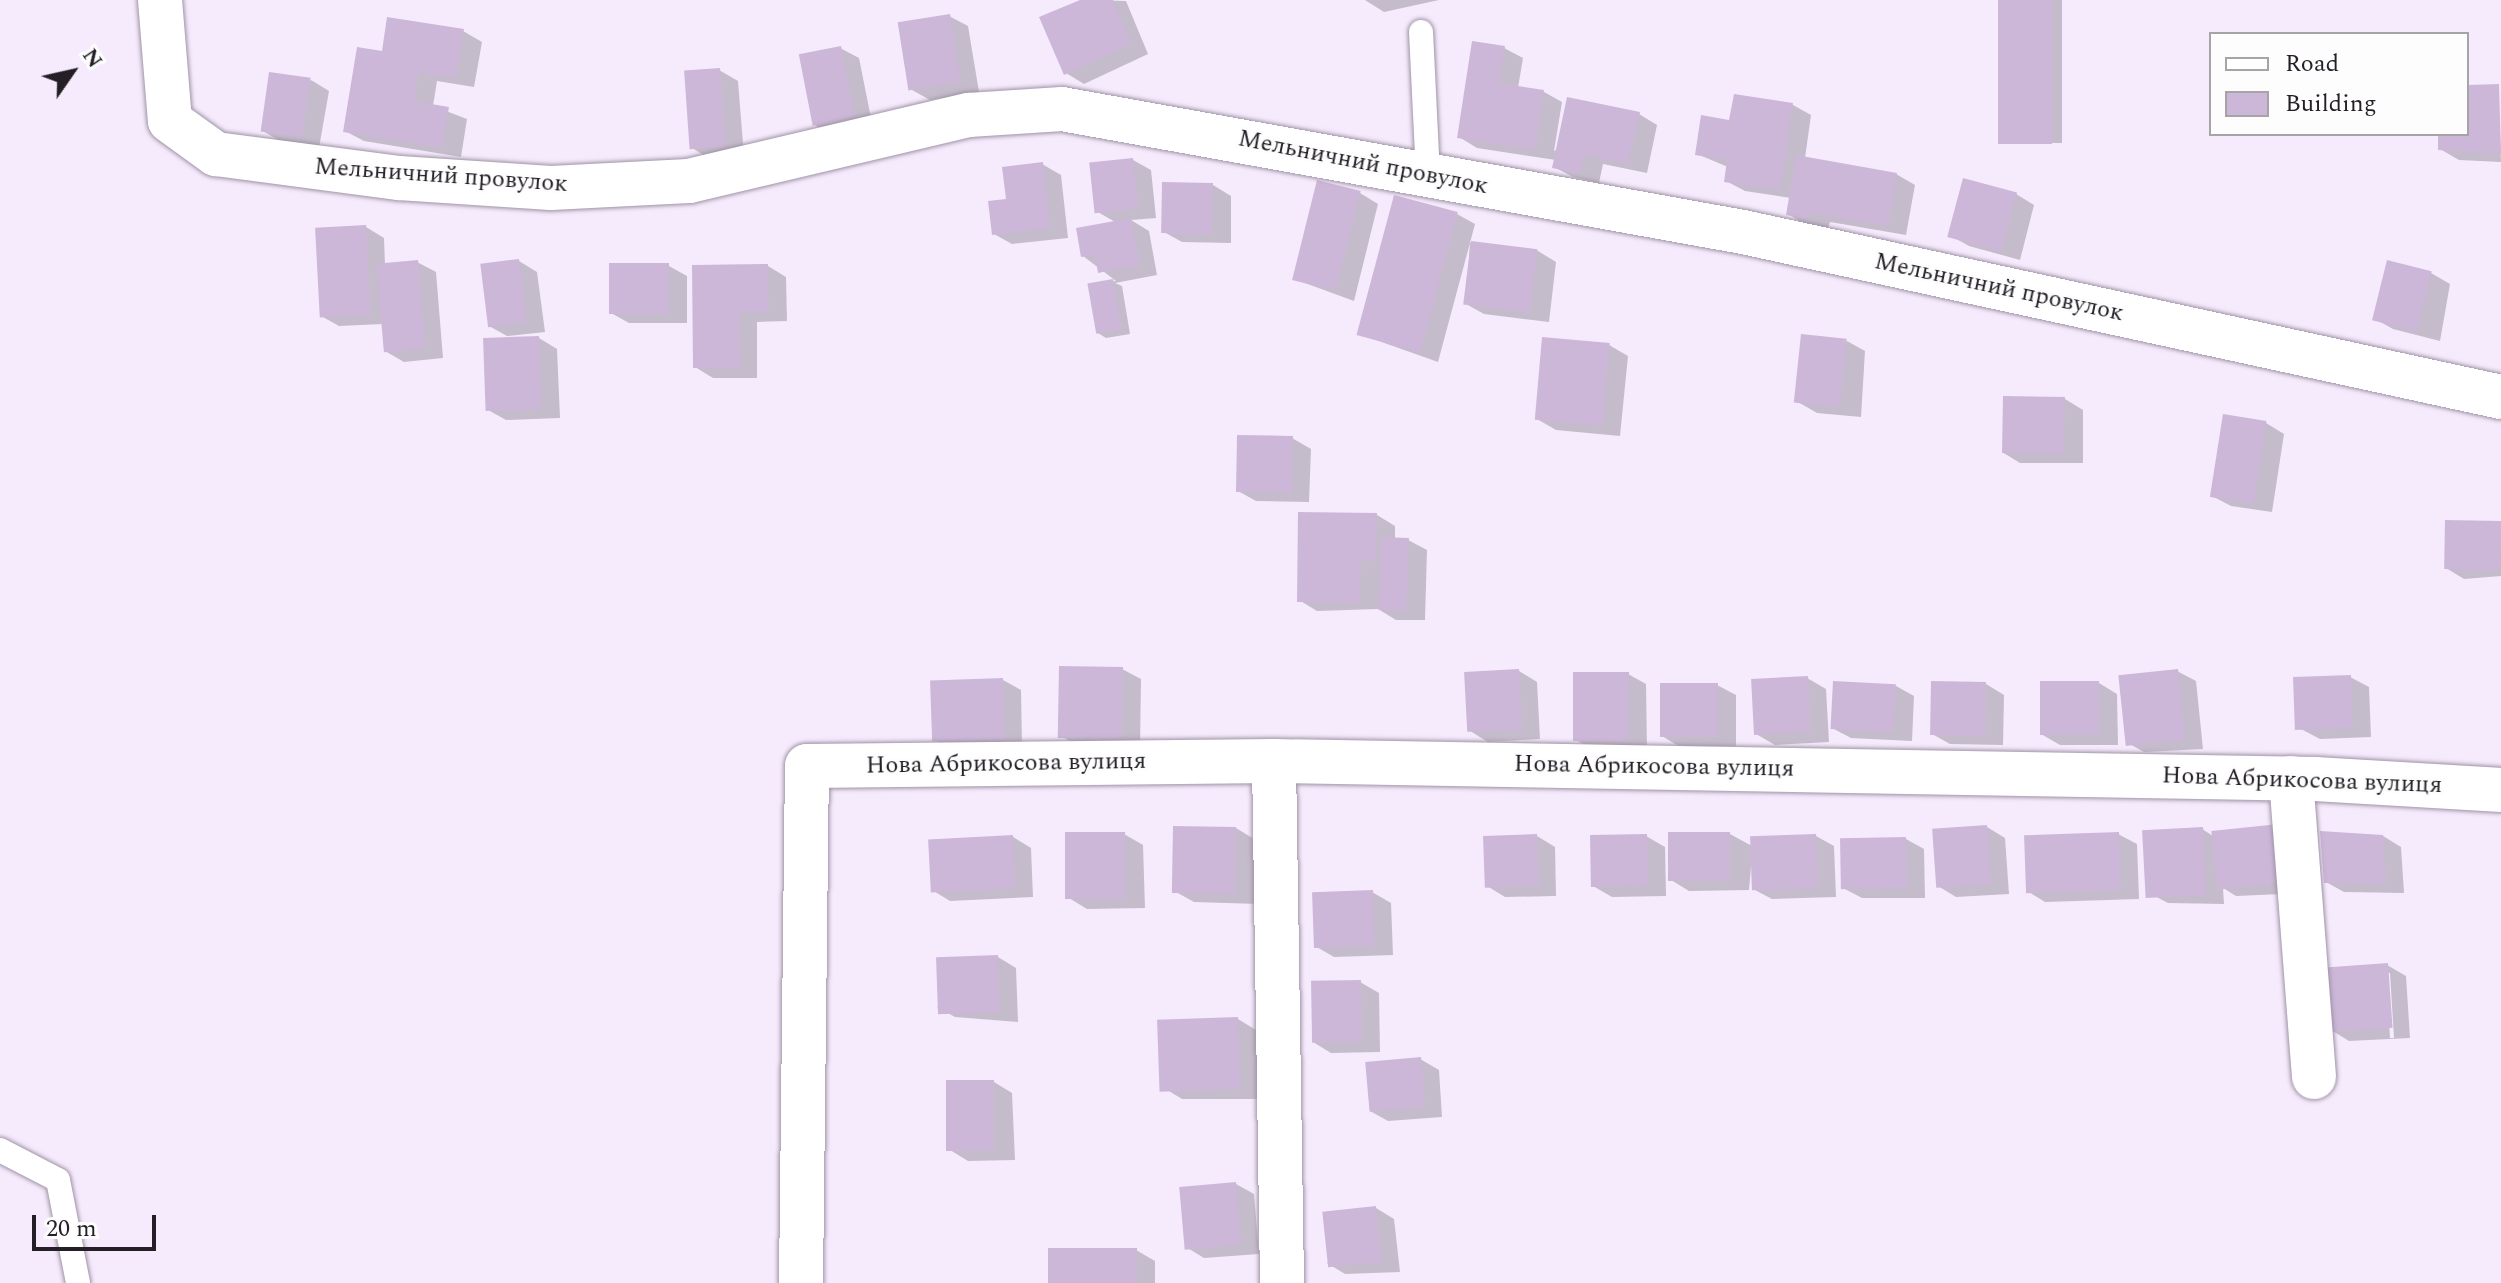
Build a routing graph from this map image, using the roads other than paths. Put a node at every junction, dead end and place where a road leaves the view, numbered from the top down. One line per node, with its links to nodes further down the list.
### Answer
1 (160, 0): 3 (street, Мельничний провулок)
2 (1421, 32): 3 (lane)
3 (1428, 177): 4 (street, Мельничний провулок)
4 (2501, 397)
5 (1274, 761): 6 (street, Нова Абрикосова вулиця); 11 (street, Нова Абрикосова вулиця); 12 (street)
6 (2291, 778): 7 (street, Нова Абрикосова вулиця); 8 (street)
7 (2501, 790)
8 (2314, 1077)
9 (0, 1150): 10 (lane)
10 (78, 1283)
11 (801, 1283)
12 (1282, 1283)

